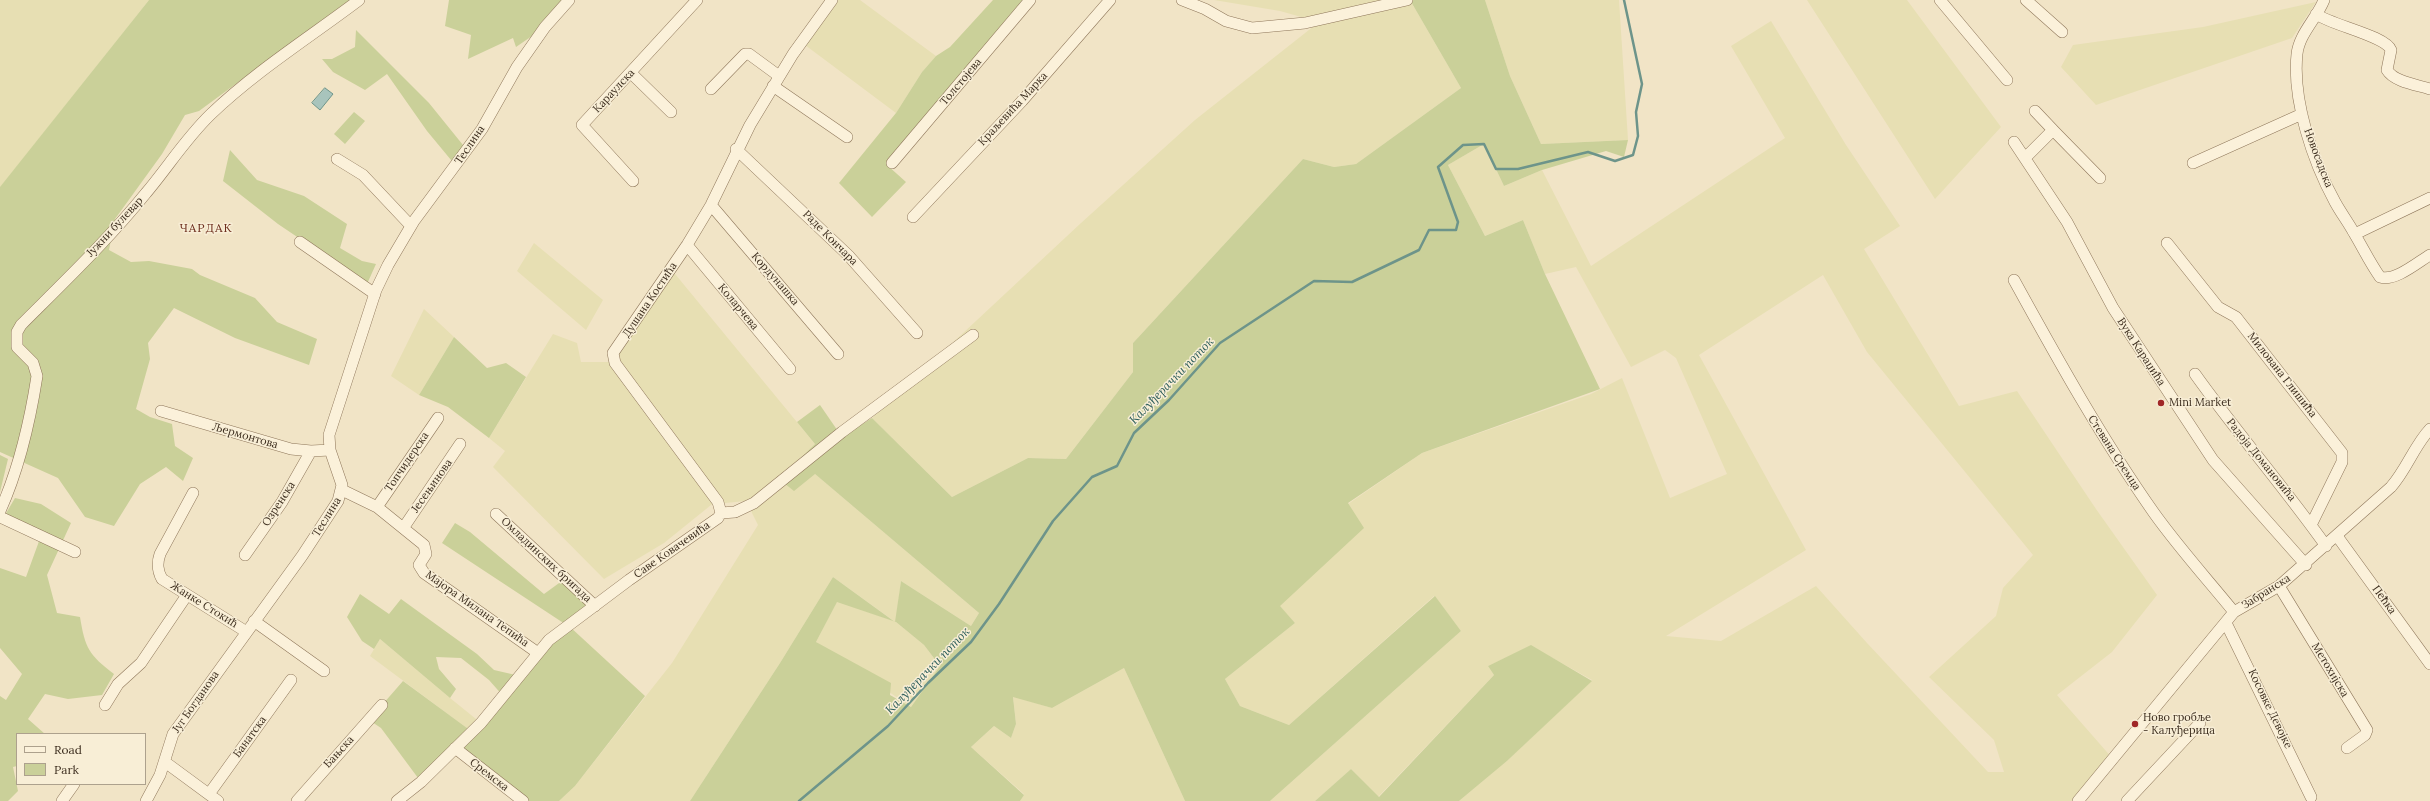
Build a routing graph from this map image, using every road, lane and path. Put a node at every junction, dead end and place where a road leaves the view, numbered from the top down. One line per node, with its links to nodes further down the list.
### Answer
1 (359, 0): 57 (street, Јужни булевар)
2 (569, 0): 35 (street, Теслина)
3 (698, 0): 14 (street, Караулска)
4 (832, 0): 16 (street, Душана Костића)
5 (1030, 0): 28 (street, Толстојева)
6 (1110, 0): 34 (street, Краљевића Марка)
7 (1182, 0): 8 (street)
8 (1407, 0)
9 (1940, 0): 15 (street)
10 (2026, 0): 13 (street)
11 (2324, 0): 12 (street, Новосадска)
12 (2316, 14): 18 (street); 21 (street, Новосадска)
13 (2062, 32)
14 (631, 73): 20 (street); 31 (street, Караулска)
15 (2007, 80)
16 (776, 81): 17 (street); 23 (street); 25 (street, Душана Костића)
17 (710, 89)
18 (2430, 89)
19 (2035, 111): 22 (street)
20 (671, 112)
21 (2302, 114): 29 (street); 36 (street, Новосадска)
22 (2053, 130): 26 (street); 30 (street)
23 (847, 137)
24 (2014, 142): 26 (street, Вука Караџића)
25 (736, 149): 33 (street, Душана Костића); 43 (street, Раде Кончара)
26 (2025, 158): 67 (street, Вука Караџића)
27 (337, 159): 35 (street)
28 (892, 163)
29 (2193, 163)
30 (2100, 178)
31 (633, 181)
32 (2430, 198): 36 (street)
33 (711, 205): 39 (street, Душана Костића); 45 (street, Кордунашка)
34 (913, 217)
35 (411, 226): 42 (street, Теслина)
36 (2355, 234): 40 (street, Новосадска)
37 (300, 242): 42 (street)
38 (2167, 243): 61 (street, Милована Глишића)
39 (687, 245): 46 (street, Коларчева); 58 (street, Душана Костића)
40 (2430, 255)
41 (2014, 280): 71 (street, Стевана Сремца)
42 (375, 294): 52 (street, Теслина)
43 (917, 333)
44 (973, 334): 58 (street)
45 (838, 354)
46 (790, 369)
47 (2195, 374): 61 (street, Радоја Домановића)
48 (161, 411): 53 (street, Љермонтова)
49 (438, 418): 56 (street, Топчидерска)
50 (2430, 429): 63 (street, Забранска)
51 (460, 444): 62 (street, Јесењинова)
52 (330, 450): 53 (street, Љермонтова); 54 (street, Теслина)
53 (311, 451): 66 (street, Озренска)
54 (342, 490): 56 (street, Мајора Милана Тепића); 72 (street, Теслина)
55 (193, 493): 69 (street, Жанке Стокић)
56 (377, 507): 62 (street, Мајора Милана Тепића)
57 (0, 510)
58 (721, 513): 70 (street, Саве Ковачевића)
59 (496, 514): 70 (street, Омладинских бригада)
60 (0, 517): 65 (street)
61 (2311, 525): 64 (street, Радоја Домановића)
62 (404, 527): 75 (street, Мајора Милана Тепића)
63 (2337, 536): 64 (street, Забранска); 76 (street, Пећка)
64 (2326, 546): 67 (street, Забранска)
65 (75, 552)
66 (245, 555)
67 (2306, 565): 68 (street, Забранска)
68 (2279, 586): 71 (street, Забранска); 83 (street, Метохијска)
69 (188, 596): 74 (street, Жанке Стокић); 79 (street)
70 (595, 606): 75 (street, Саве Ковачевића)
71 (2234, 612): 73 (street, Забранска)
72 (254, 621): 74 (street, Теслина); 77 (street)
73 (2226, 623): 86 (street, Косовке Девојке); 93 (street, Забранска)
74 (245, 631): 84 (street, Југ Богданова)
75 (538, 652): 82 (street, Саве Ковачевића)
76 (2430, 664)
77 (324, 671)
78 (291, 680): 87 (street, Банатска)
79 (105, 705)
80 (382, 705): 90 (street, Бањска)
81 (2200, 723): 94 (street)
82 (455, 748): 91 (street, Саве Ковачевића); 92 (street, Сремска)
83 (2347, 748)
84 (165, 762): 87 (street); 89 (street, Југ Богданова)
85 (73, 785): 88 (street)
86 (2311, 797)
87 (214, 798)
88 (62, 801)
89 (146, 801)
90 (297, 801)
91 (397, 801)
92 (523, 801)
93 (2078, 801)
94 (2127, 801)

